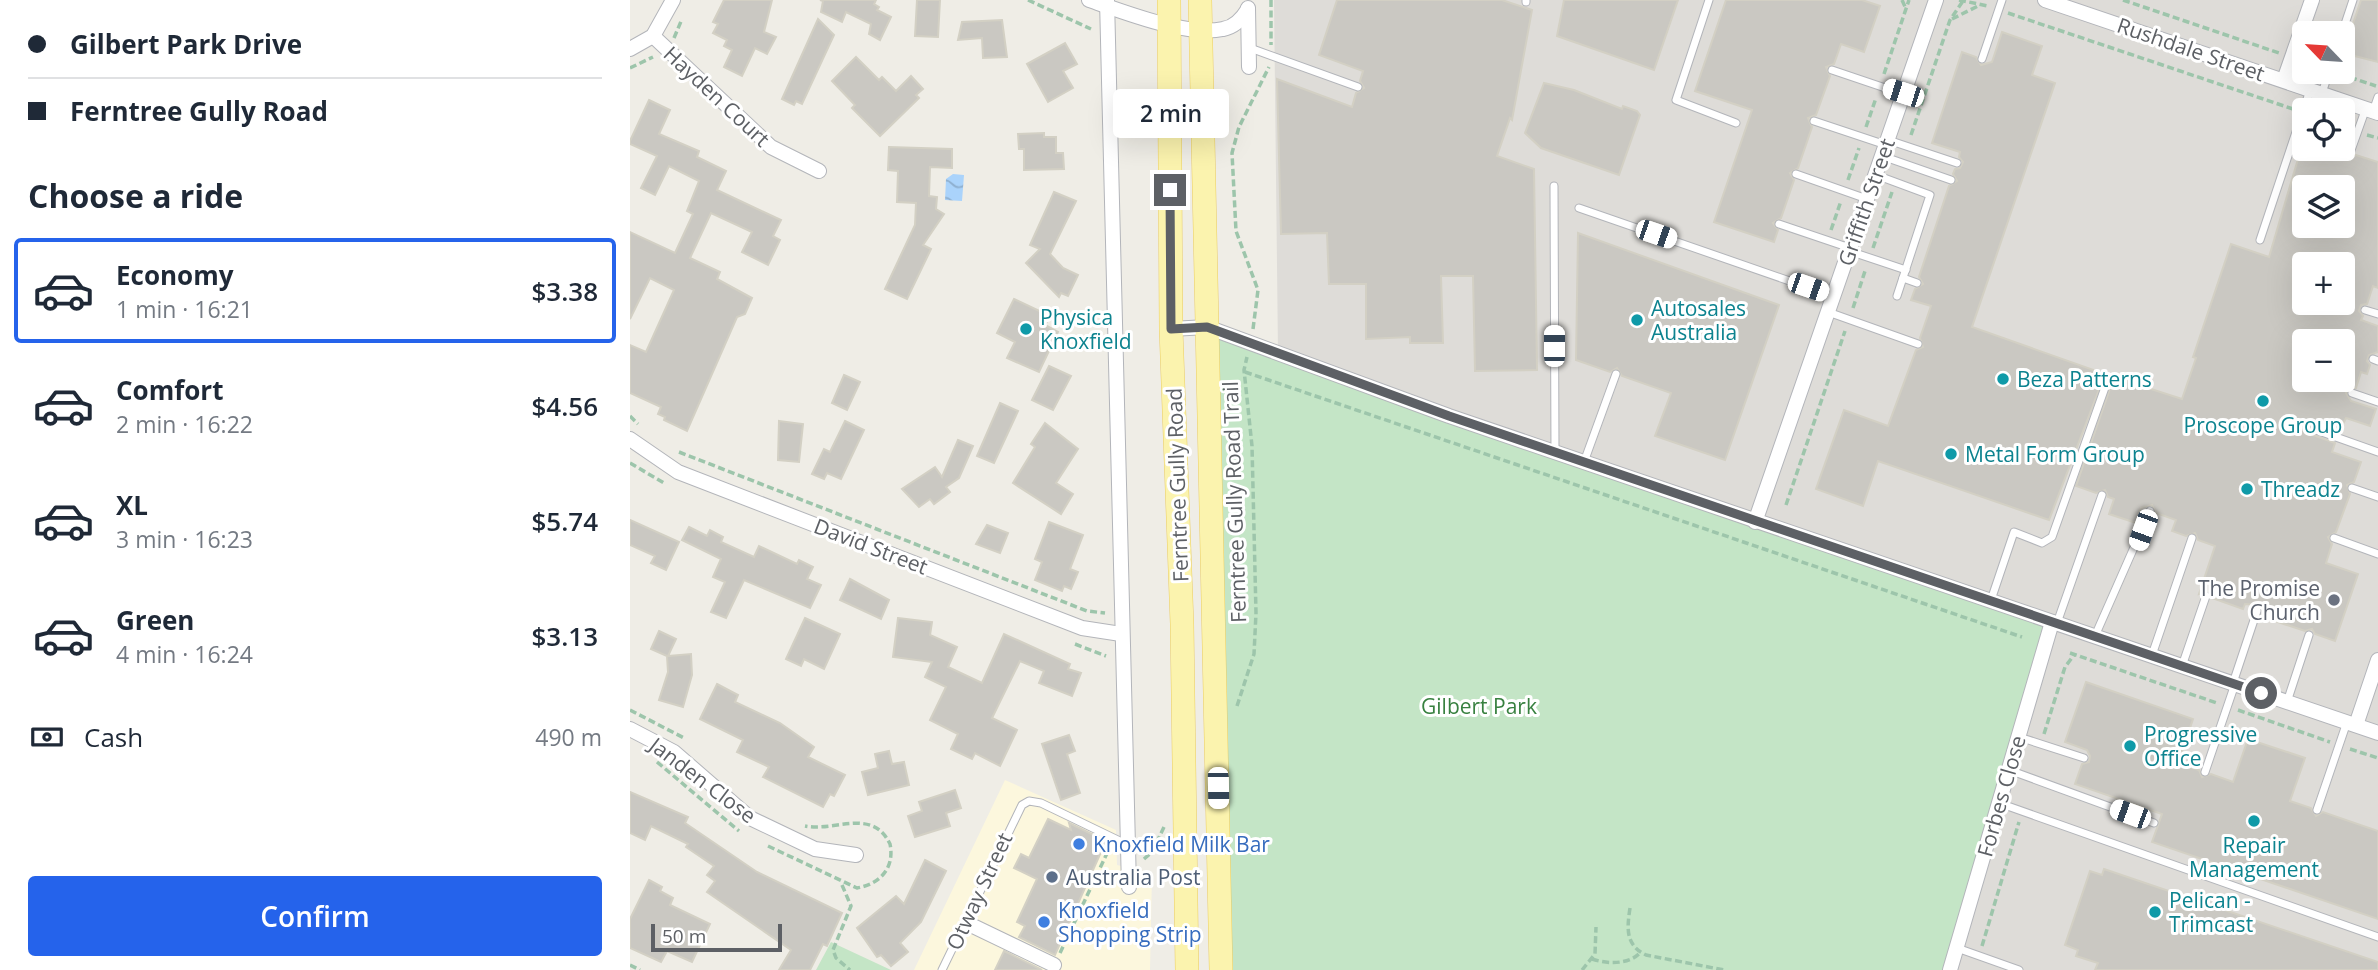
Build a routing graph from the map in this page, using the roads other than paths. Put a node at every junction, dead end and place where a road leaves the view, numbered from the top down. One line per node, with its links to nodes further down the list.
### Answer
1 (673, 0): 17 (street)
2 (1089, 0): 11 (street)
3 (1169, 0): 15 (main road, Ferntree Gully Road)
4 (1200, 0): 16 (main road, Ferntree Gully Road)
5 (1709, 0): 31 (lane)
6 (1936, 0): 27 (street, Griffith Street)
7 (2002, 0): 20 (lane)
8 (2045, 0): 13 (street, Rushdale Street)
9 (2312, 0): 23 (street)
10 (2353, 0): 14 (lane)
11 (1107, 3): 15 (street); 76 (street)
12 (1248, 4): 16 (street); 18 (street)
13 (2080, 6): 23 (street, Rushdale Street)
14 (2346, 21)
15 (1170, 24): 16 (street); 53 (main road, Ferntree Gully Road)
16 (1201, 31): 52 (main road, Ferntree Gully Road)
17 (653, 36): 19 (street); 35 (street, Hayden Court)
18 (1249, 48): 21 (street); 25 (lane)
19 (630, 49)
20 (1982, 59)
21 (1249, 67)
22 (1832, 71): 27 (lane)
23 (2284, 80): 26 (street, Rushdale Street)
24 (2322, 84): 26 (lane)
25 (1358, 87)
26 (2316, 91): 28 (street, Rushdale Street); 43 (lane)
27 (1903, 93): 33 (street, Griffith Street)
28 (2370, 106): 29 (lane); 32 (lane)
29 (2355, 120)
30 (1814, 121): 33 (lane)
31 (1737, 123)
32 (2355, 141)
33 (1885, 147): 34 (lane); 37 (street, Griffith Street); 38 (lane)
34 (1957, 163)
35 (819, 171)
36 (1796, 174): 40 (lane)
37 (1875, 175): 40 (street, Griffith Street); 45 (lane)
38 (1951, 180)
39 (1554, 186): 62 (lane)
40 (1867, 199): 44 (street, Griffith Street)
41 (1579, 208): 47 (lane)
42 (1780, 224): 44 (lane)
43 (2260, 240)
44 (1850, 249): 45 (lane); 47 (street, Griffith Street)
45 (1904, 274): 46 (lane); 48 (lane)
46 (1917, 282)
47 (1834, 296): 50 (street, Griffith Street)
48 (1897, 296)
49 (2365, 310): 51 (lane)
50 (1828, 312): 54 (lane); 68 (street, Griffith Street)
51 (2378, 314)
52 (1207, 327): 53 (street); 62 (street); 97 (main road, Ferntree Gully Road)
53 (1171, 329): 98 (main road, Ferntree Gully Road)
54 (1918, 344)
55 (1616, 374): 63 (lane)
56 (2108, 379): 73 (lane)
57 (2352, 393): 58 (lane)
58 (2378, 402)
59 (2316, 430): 61 (lane)
60 (630, 439): 76 (street, David Street)
61 (2378, 452)
62 (1555, 453): 63 (street)
63 (1584, 463): 68 (street)
64 (2352, 488): 66 (lane)
65 (2102, 495): 75 (lane)
66 (2378, 497)
67 (2150, 511): 78 (lane)
68 (1755, 522): 73 (street)
69 (2192, 538): 79 (lane)
70 (2334, 538): 71 (lane)
71 (2378, 554)
72 (2206, 597): 81 (lane)
73 (1991, 601): 75 (street)
74 (2257, 611): 82 (lane)
75 (2055, 622): 78 (street); 87 (street, Forbes Close)
76 (1121, 634): 94 (street)
77 (2309, 635): 83 (lane)
78 (2095, 636): 79 (street)
79 (2152, 655): 81 (street)
80 (2378, 660): 84 (street)
81 (2182, 666): 82 (street)
82 (2234, 684): 83 (street); 90 (lane)
83 (2287, 702): 84 (street)
84 (2351, 724): 86 (street); 92 (lane)
85 (630, 729): 95 (street, Janden Close)
86 (2378, 733)
87 (2018, 737): 88 (lane); 89 (street, Forbes Close)
88 (2084, 758)
89 (2009, 770): 91 (street, Forbes Close); 93 (lane)
90 (2205, 772)
91 (1999, 803): 100 (lane); 101 (street, Forbes Close)
92 (2317, 810)
93 (2154, 823)
94 (1126, 844): 96 (street); 103 (lane, Otway Street)
95 (856, 855)
96 (1129, 887)
97 (1220, 895): 98 (main road); 105 (main road, Ferntree Gully Road)
98 (1187, 896): 104 (main road, Ferntree Gully Road)
99 (975, 927): 102 (street)
100 (2378, 937)
101 (1956, 948): 106 (street, Forbes Close); 107 (lane)
102 (1054, 965)
103 (942, 970)
104 (1187, 970)
105 (1221, 970)
106 (1950, 970)
107 (2019, 970)

